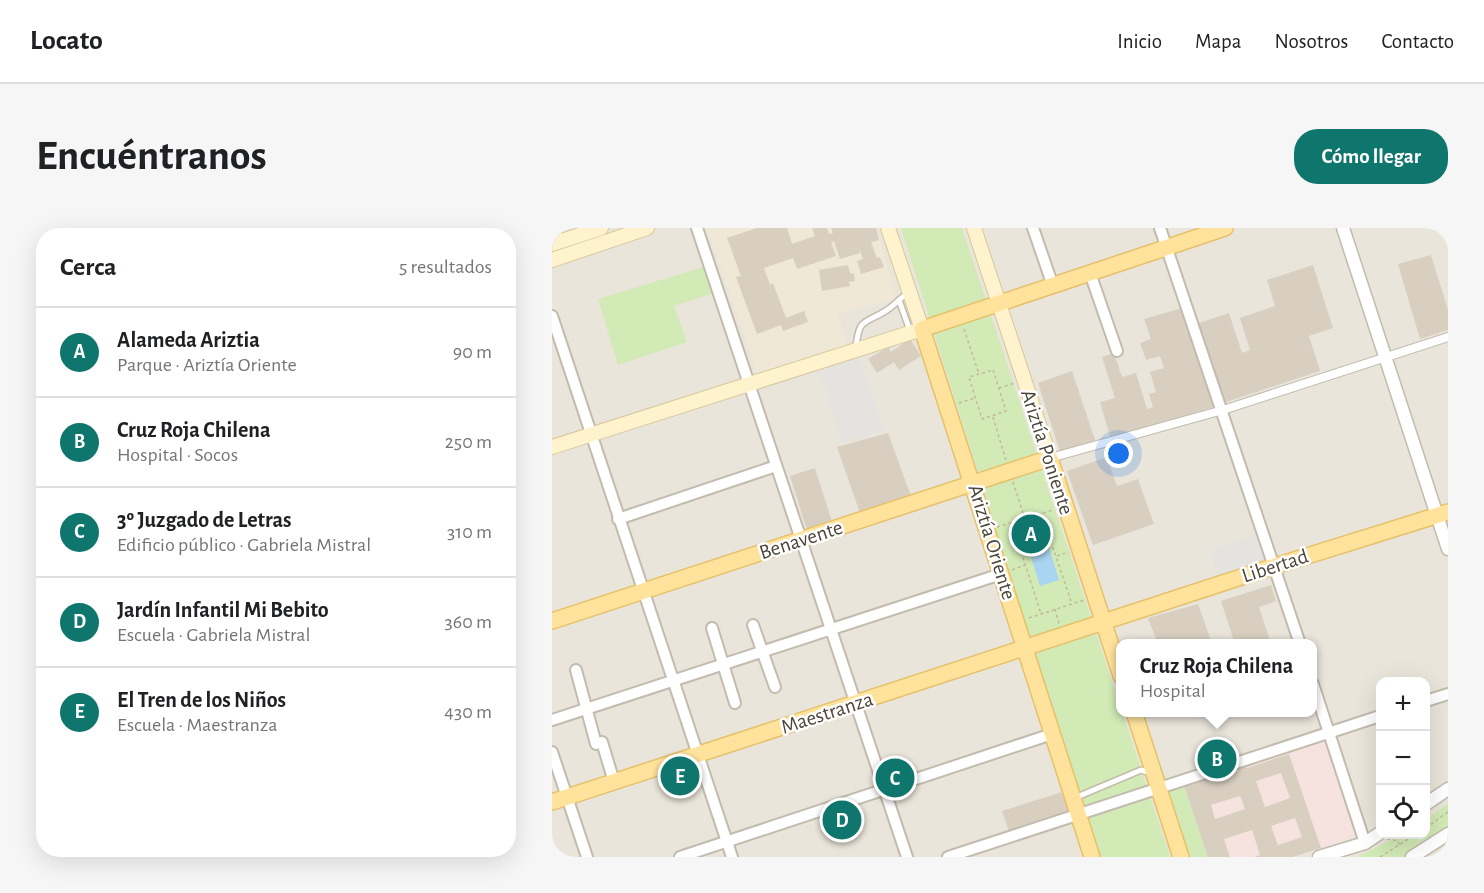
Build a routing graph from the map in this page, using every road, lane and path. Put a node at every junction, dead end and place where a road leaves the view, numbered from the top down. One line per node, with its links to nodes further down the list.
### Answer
1 (601, 228): 10 (main road)
2 (647, 228): 12 (main road)
3 (697, 228): 26 (street)
4 (888, 228): 15 (main road, Ariztía Oriente)
5 (974, 228): 16 (main road, Ariztía Poniente)
6 (1033, 228): 14 (street)
7 (1160, 228): 11 (street)
8 (1225, 228): 11 (main road)
9 (1342, 228): 23 (street)
10 (552, 244)
11 (1166, 248): 13 (main road); 30 (street)
12 (552, 260)
13 (1090, 273): 14 (main road); 22 (street)
14 (1053, 286): 16 (main road)
15 (904, 296): 19 (main road, Ariztía Oriente); 21 (lane)
16 (999, 303): 18 (main road); 25 (main road, Ariztía Poniente)
17 (552, 316): 32 (street)
18 (960, 316): 19 (main road); 24 (path)
19 (919, 330): 21 (main road); 29 (main road, Ariztía Oriente)
20 (1448, 337): 23 (street)
21 (855, 350): 26 (main road)
22 (1117, 351)
23 (1385, 358): 30 (street); 40 (street)
24 (979, 374): 27 (path); 28 (path)
25 (1024, 380): 27 (path); 34 (main road, Ariztía Poniente)
26 (749, 384): 32 (main road); 35 (street)
27 (999, 388): 31 (path)
28 (975, 397): 29 (path); 31 (path)
29 (948, 406): 37 (main road, Ariztía Oriente)
30 (1223, 410): 34 (street); 50 (street)
31 (992, 416): 36 (path)
32 (591, 434): 33 (main road); 41 (street)
33 (552, 447)
34 (1050, 459): 36 (main road, Benavente); 38 (main road, Ariztía Poniente)
35 (776, 466): 41 (street); 45 (street)
36 (1010, 471): 37 (main road, Benavente); 42 (path)
37 (973, 483): 44 (main road, Ariztía Oriente); 45 (main road, Benavente)
38 (1065, 506): 39 (path); 46 (main road, Ariztía Poniente)
39 (1041, 513): 42 (path); 48 (path)
40 (1442, 514): 47 (street); 50 (main road, Libertad)
41 (618, 519): 52 (street)
42 (1025, 519): 43 (path)
43 (1012, 523): 44 (path); 49 (path)
44 (988, 530): 51 (main road, Ariztía Oriente)
45 (801, 540): 52 (main road, Benavente); 62 (street)
46 (1078, 549): 48 (path); 53 (main road, Ariztía Poniente)
47 (1448, 549)
48 (1056, 556): 54 (path)
49 (1026, 565): 51 (path); 56 (path)
50 (1275, 566): 59 (main road, Libertad); 64 (street)
51 (1001, 574): 58 (main road, Ariztía Oriente); 62 (street)
52 (644, 591): 57 (main road, Benavente); 70 (street)
53 (1094, 597): 54 (path); 59 (main road, Ariztía Poniente)
54 (1072, 604): 55 (path)
55 (1055, 609): 56 (path); 63 (path)
56 (1041, 614): 58 (path)
57 (552, 621)
58 (1017, 622): 65 (main road, Ariztía Oriente)
59 (1103, 624): 63 (main road, Maestranza); 67 (main road, Ariztía Poniente)
60 (753, 625): 66 (street)
61 (712, 628): 68 (street)
62 (830, 629): 66 (street); 76 (street)
63 (1063, 637): 65 (main road, Maestranza)
64 (1298, 639)
65 (1025, 649): 76 (main road, Maestranza); 82 (main road, Ariztía Oriente)
66 (763, 652): 68 (street); 71 (street)
67 (1116, 662)
68 (723, 664): 70 (street); 75 (street)
69 (576, 670): 77 (street)
70 (674, 681): 77 (street); 84 (street)
71 (775, 687)
72 (1448, 694): 74 (street)
73 (1317, 697): 81 (street)
74 (1430, 699)
75 (735, 703)
76 (856, 704): 84 (main road, Maestranza); 87 (street)
77 (587, 709): 80 (street); 86 (street)
78 (1136, 717): 85 (main road)
79 (1376, 717): 81 (street)
80 (552, 720)
81 (1328, 732): 85 (street); 98 (street)
82 (1053, 734): 87 (street); 91 (main road, Ariztía Oriente)
83 (552, 752): 89 (street)
84 (698, 755): 86 (main road, Maestranza); 97 (street)
85 (1157, 781): 91 (street); 91 (lane); 105 (main road)
86 (615, 782): 89 (main road, Maestranza)
87 (885, 789): 97 (street); 102 (street)
88 (1448, 789): 90 (street)
89 (560, 800): 99 (street)
90 (1430, 801)
91 (1077, 809): 103 (street); 104 (main road, Ariztía Oriente)
92 (1448, 812): 93 (path)
93 (1430, 825)
94 (1448, 834): 108 (street)
95 (1376, 836): 98 (street)
96 (1408, 839): 107 (path)
97 (727, 842): 100 (street); 101 (street)
98 (1365, 843): 106 (street)
99 (587, 857)
100 (680, 857)
101 (732, 857)
102 (907, 857)
103 (948, 857)
104 (1092, 857)
105 (1181, 857)
106 (1319, 857)
107 (1380, 857)
108 (1412, 857)

